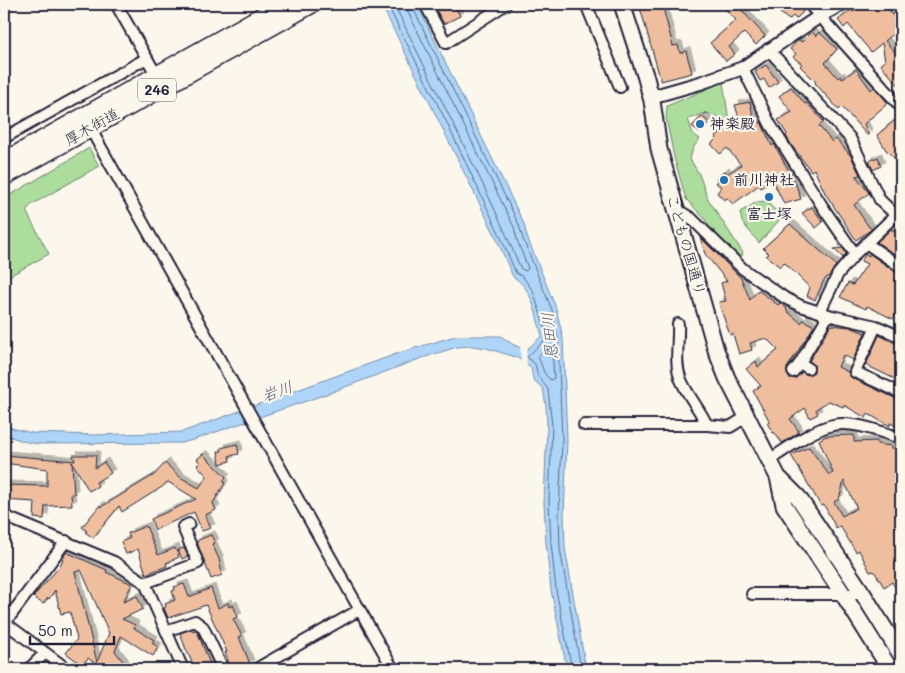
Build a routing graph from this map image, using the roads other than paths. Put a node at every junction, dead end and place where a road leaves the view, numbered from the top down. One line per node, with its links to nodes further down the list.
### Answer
1 (116, 4): 12 (street)
2 (284, 4): 14 (highway, 厚木街道 / 246)
3 (311, 4): 18 (highway, 厚木街道 / 246)
4 (425, 4): 5 (street)
5 (506, 4)
6 (586, 4): 15 (street)
7 (622, 4): 16 (main road, こどもの国通り)
8 (809, 4): 10 (street)
9 (842, 4): 10 (street)
10 (820, 16): 11 (street); 17 (street)
11 (768, 50): 13 (street); 23 (street)
12 (147, 58): 14 (street); 19 (street)
13 (743, 68): 16 (street); 25 (street)
14 (158, 76): 20 (highway, 厚木街道 / 246)
15 (620, 87)
16 (651, 97): 22 (main road, こどもの国通り)
17 (901, 107)
18 (90, 128): 21 (highway, 厚木街道 / 246); 46 (street)
19 (4, 137)
20 (4, 162)
21 (4, 176)
22 (676, 209): 27 (street); 33 (main road, こどもの国通り)
23 (899, 216): 24 (street)
24 (866, 243): 25 (street); 26 (street)
25 (855, 254): 27 (street)
26 (901, 266)
27 (822, 313): 29 (street); 31 (street)
28 (678, 324): 35 (street)
29 (876, 326): 30 (street); 32 (street)
30 (901, 337)
31 (794, 372)
32 (901, 393)
33 (746, 417): 35 (street); 37 (main road, こどもの国通り)
34 (584, 425): 35 (street)
35 (707, 425)
36 (901, 438): 37 (street)
37 (769, 460): 38 (main road, こどもの国通り)
38 (778, 477): 44 (main road, こどもの国通り); 45 (main road, こどもの国通り)
39 (4, 516): 41 (street)
40 (182, 526): 42 (street)
41 (66, 541): 42 (street); 47 (street)
42 (145, 583): 48 (street)
43 (752, 594): 44 (street)
44 (843, 594): 45 (street); 57 (main road, こどもの国通り)
45 (863, 594): 50 (main road, こどもの国通り)
46 (359, 610): 55 (street); 56 (street)
47 (4, 623): 49 (street)
48 (166, 631): 53 (street); 54 (street)
49 (45, 653): 51 (street); 52 (street)
50 (901, 655)
51 (29, 669)
52 (67, 669)
53 (183, 669)
54 (223, 669)
55 (256, 669)
56 (393, 669)
57 (890, 669)

